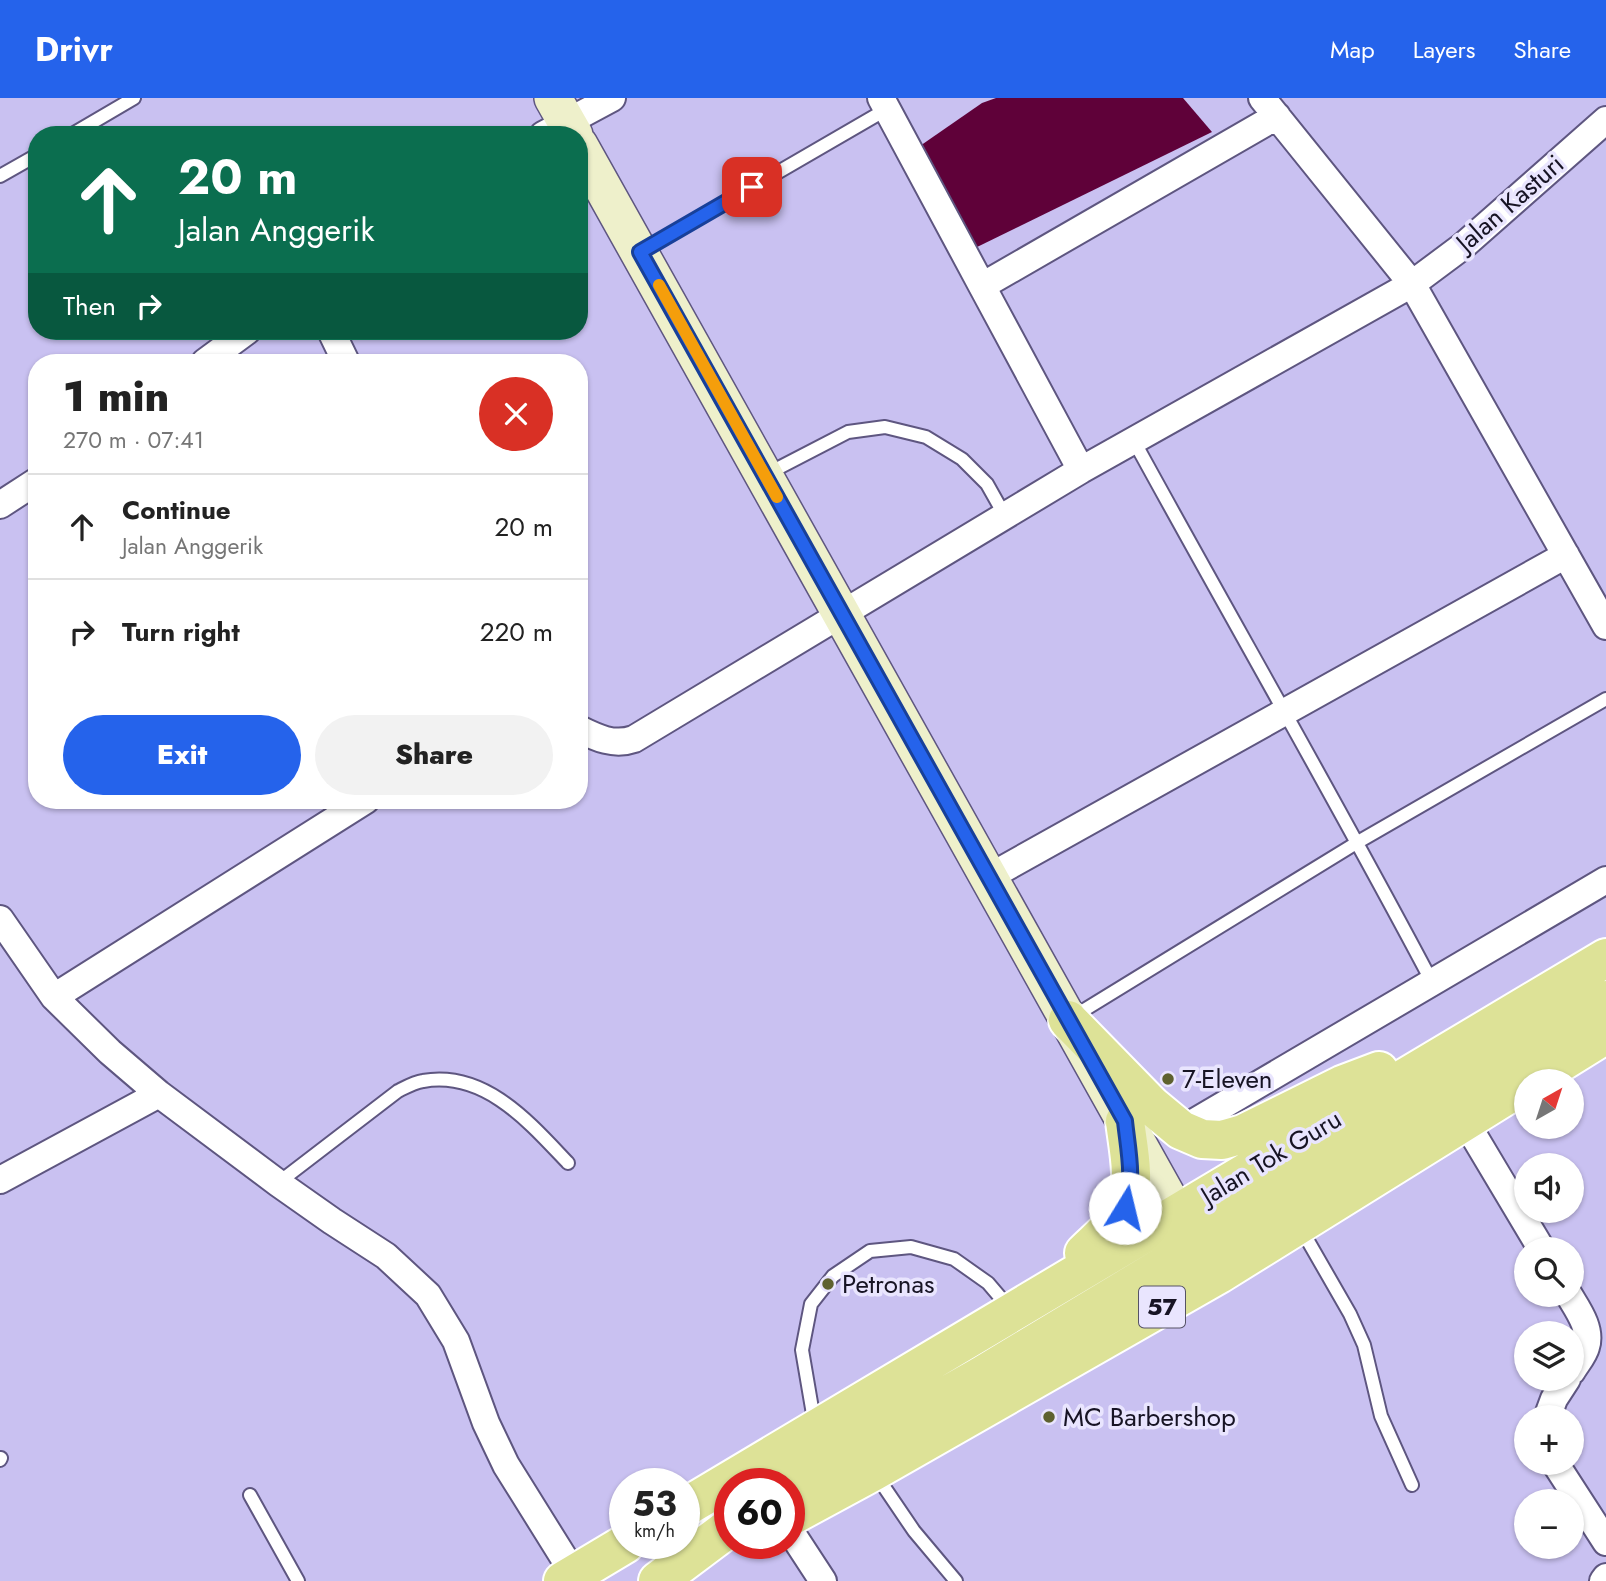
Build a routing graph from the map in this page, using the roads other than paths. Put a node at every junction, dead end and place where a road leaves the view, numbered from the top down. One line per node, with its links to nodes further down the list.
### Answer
1 (134, 98): 6 (lane)
2 (612, 98): 7 (street)
3 (884, 104): 11 (lane); 13 (street)
4 (1269, 107): 12 (street); 13 (street)
5 (1606, 120): 12 (street, Jalan Kasturi)
6 (86, 126)
7 (565, 126)
8 (28, 160): 10 (lane)
9 (588, 168): 11 (main road)
10 (0, 176)
11 (640, 252): 18 (main road)
12 (1412, 284): 16 (street, Jalan Kasturi); 22 (street)
13 (982, 286): 17 (street)
14 (235, 340): 15 (street)
15 (216, 354)
16 (1134, 441): 17 (street, Jalan Kasturi); 26 (lane)
17 (1081, 470): 21 (street, Jalan Kasturi)
18 (765, 475): 21 (lane); 23 (main road)
19 (28, 487): 20 (street)
20 (0, 505)
21 (1005, 516): 23 (street, Jalan Kasturi)
22 (1566, 555): 24 (street); 26 (street)
23 (842, 614): 27 (street, Jalan Kasturi); 30 (main road)
24 (1606, 626)
25 (1606, 699): 29 (lane)
26 (1283, 712): 29 (lane); 30 (street)
27 (588, 734)
28 (352, 809): 35 (street)
29 (1358, 842): 34 (lane); 37 (lane)
30 (989, 877): 37 (main road)
31 (1606, 880): 34 (street)
32 (0, 919): 35 (street)
33 (1606, 958): 38 (main road, Jalan Tok Guru)
34 (1432, 982): 45 (street)
35 (54, 997): 42 (street)
36 (1606, 1000): 52 (main road)
37 (1069, 1020): 43 (main road); 45 (main road)
38 (1488, 1028): 45 (main road); 49 (main road, Jalan Tok Guru)
39 (1606, 1034): 40 (main road, 57)
40 (1548, 1069)
41 (1514, 1090): 44 (main road, 57)
42 (159, 1094): 47 (street); 48 (street)
43 (1125, 1121): 49 (main road); 53 (main road)
44 (1465, 1121): 50 (main road, 57); 51 (street)
45 (1181, 1130)
46 (568, 1163): 48 (lane)
47 (0, 1180)
48 (278, 1183): 69 (street)
49 (1176, 1213): 52 (main road); 53 (main road, Jalan Tok Guru)
50 (1299, 1225): 57 (main road, 57); 60 (lane)
51 (1534, 1237)
52 (1196, 1248): 59 (main road)
53 (1026, 1303): 56 (main road, Jalan Tok Guru); 56 (lane)
54 (1584, 1323): 55 (street)
55 (1584, 1351)
56 (816, 1429): 62 (main road, Jalan Tok Guru)
57 (874, 1472): 63 (main road, 57); 74 (lane)
58 (1563, 1475): 65 (street)
59 (805, 1476)
60 (1412, 1485)
61 (250, 1495): 70 (lane)
62 (700, 1498)
63 (805, 1509)
64 (714, 1539): 71 (main road)
65 (1606, 1542)
66 (609, 1553): 69 (main road)
67 (805, 1554): 73 (street)
68 (716, 1559): 72 (main road)
69 (568, 1577)
70 (298, 1581)
71 (658, 1581)
72 (677, 1581)
73 (823, 1581)
74 (956, 1581)

